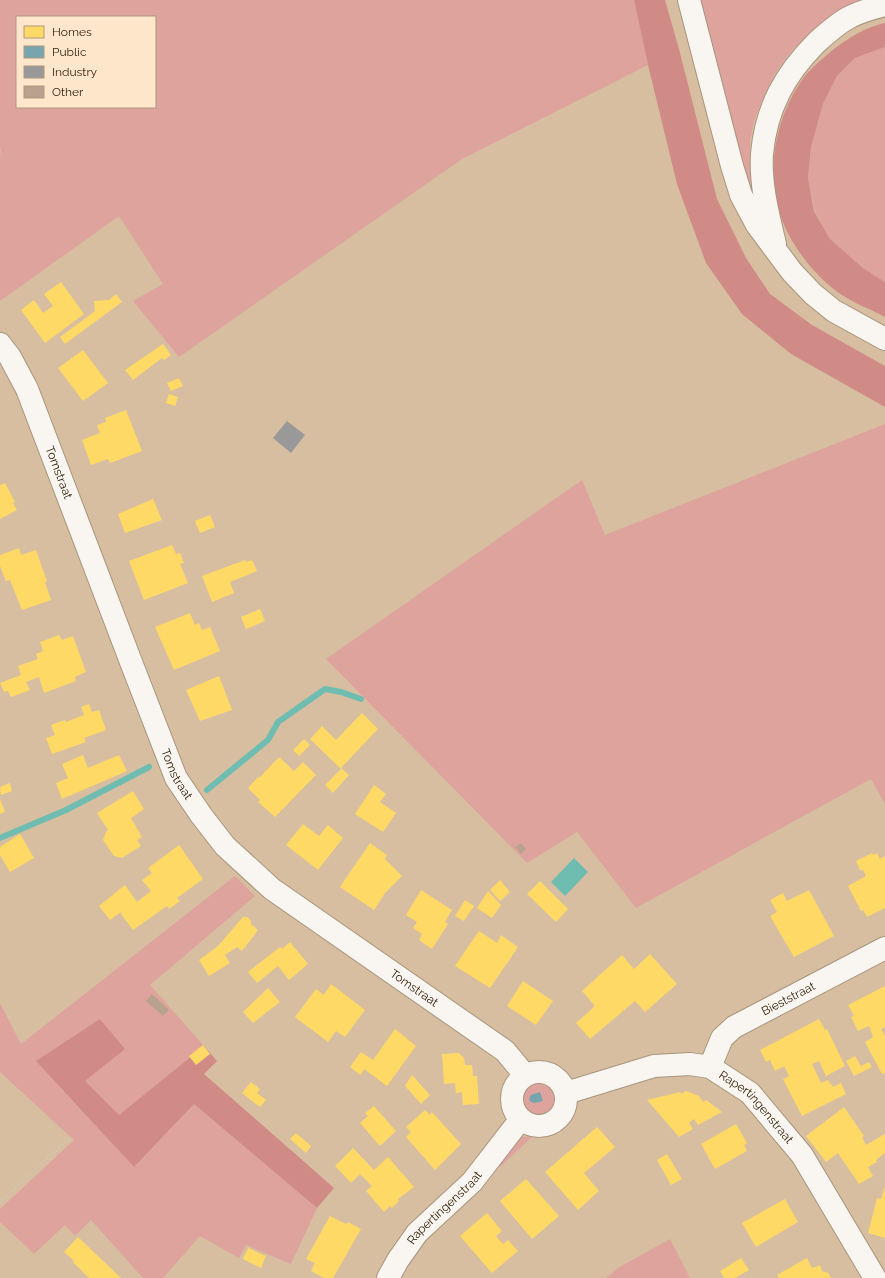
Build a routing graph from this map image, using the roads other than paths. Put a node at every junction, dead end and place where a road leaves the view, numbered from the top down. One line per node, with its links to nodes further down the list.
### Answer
1 (689, 0): 3 (main road)
2 (885, 5): 3 (main road)
3 (778, 253): 4 (main road)
4 (885, 339)
5 (0, 344): 8 (main road, Tomstraat)
6 (885, 948): 7 (main road, Bieststraat)
7 (710, 1067): 9 (main road, Rapertingenstraat); 12 (main road, Rapertingenstraat)
8 (526, 1075): 9 (main road); 10 (main road)
9 (566, 1093): 10 (main road)
10 (520, 1120): 11 (main road, Rapertingenstraat)
11 (388, 1278)
12 (875, 1278)

